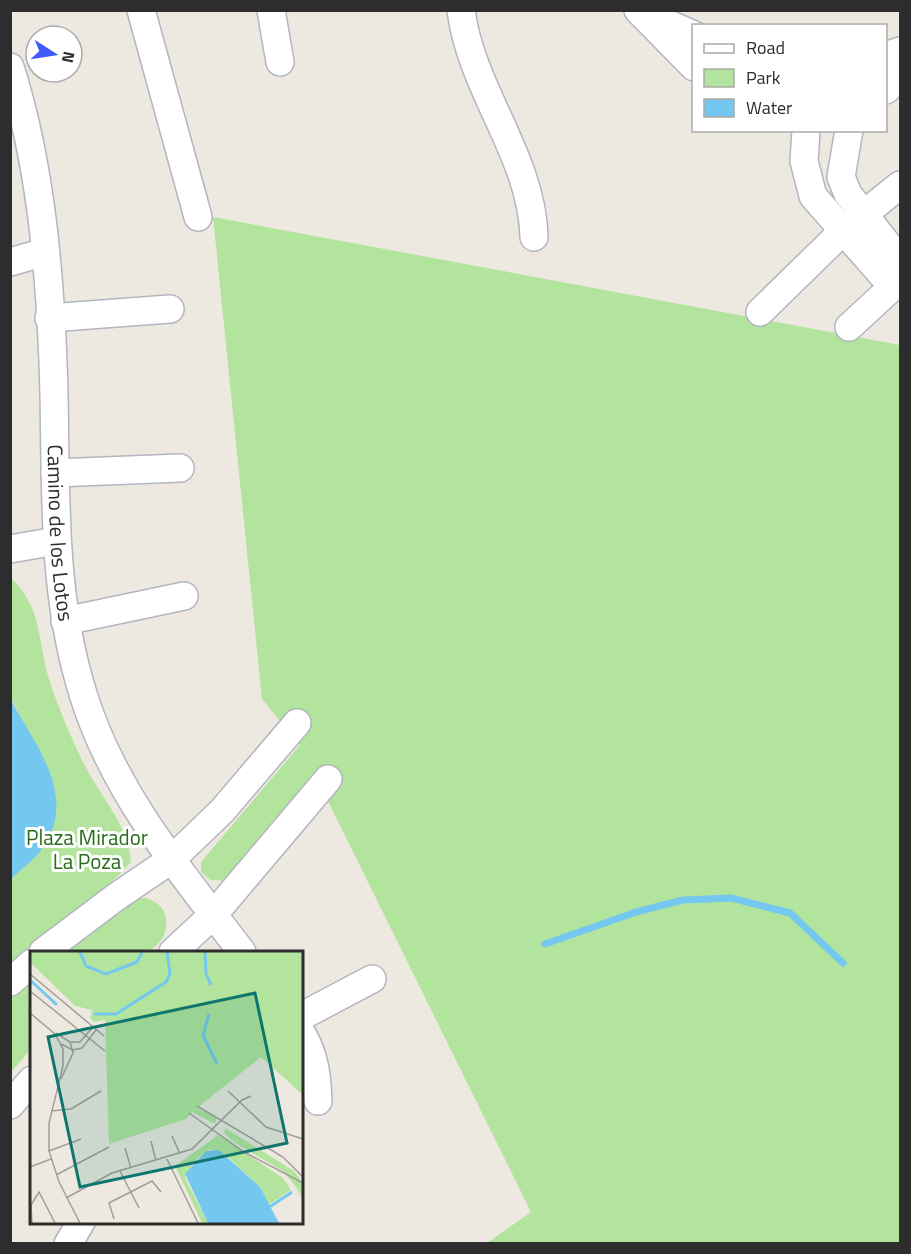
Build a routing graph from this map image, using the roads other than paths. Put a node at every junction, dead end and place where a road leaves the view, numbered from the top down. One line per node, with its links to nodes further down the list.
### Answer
1 (141, 10): 14 (street)
2 (271, 10): 6 (street)
3 (461, 10): 16 (street)
4 (638, 10): 5 (street); 8 (street)
5 (692, 35)
6 (280, 62)
7 (10, 67): 17 (street, Camino de los Lotos)
8 (692, 67)
9 (900, 76): 10 (street)
10 (887, 88)
11 (806, 132): 15 (street)
12 (849, 132): 15 (street)
13 (900, 185): 15 (street)
14 (198, 217)
15 (853, 223): 18 (street); 20 (street); 22 (street)
16 (534, 237)
17 (45, 252): 19 (street); 23 (street, Camino de los Lotos)
18 (900, 260)
19 (10, 262)
20 (896, 283): 24 (street)
21 (170, 309): 23 (street)
22 (760, 312)
23 (49, 318): 26 (street, Camino de los Lotos)
24 (849, 327)
25 (180, 468): 26 (street)
26 (55, 473): 27 (street, Camino de los Lotos)
27 (56, 541): 28 (street); 30 (street, Camino de los Lotos)
28 (10, 549)
29 (184, 596): 30 (street)
30 (65, 621): 33 (street, Camino de los Lotos)
31 (297, 723): 33 (street)
32 (327, 779): 34 (street)
33 (172, 859): 34 (street, Camino de los Lotos); 35 (street)
34 (214, 914): 36 (street); 37 (street, Camino de los Lotos)
35 (44, 951)
36 (174, 951)
37 (241, 951)
38 (30, 965): 40 (street)
39 (372, 979): 41 (street)
40 (10, 982)
41 (303, 1015)
42 (303, 1036): 44 (street)
43 (30, 1082): 45 (street)
44 (318, 1101)
45 (10, 1105)
46 (80, 1224): 47 (street)
47 (68, 1244)

